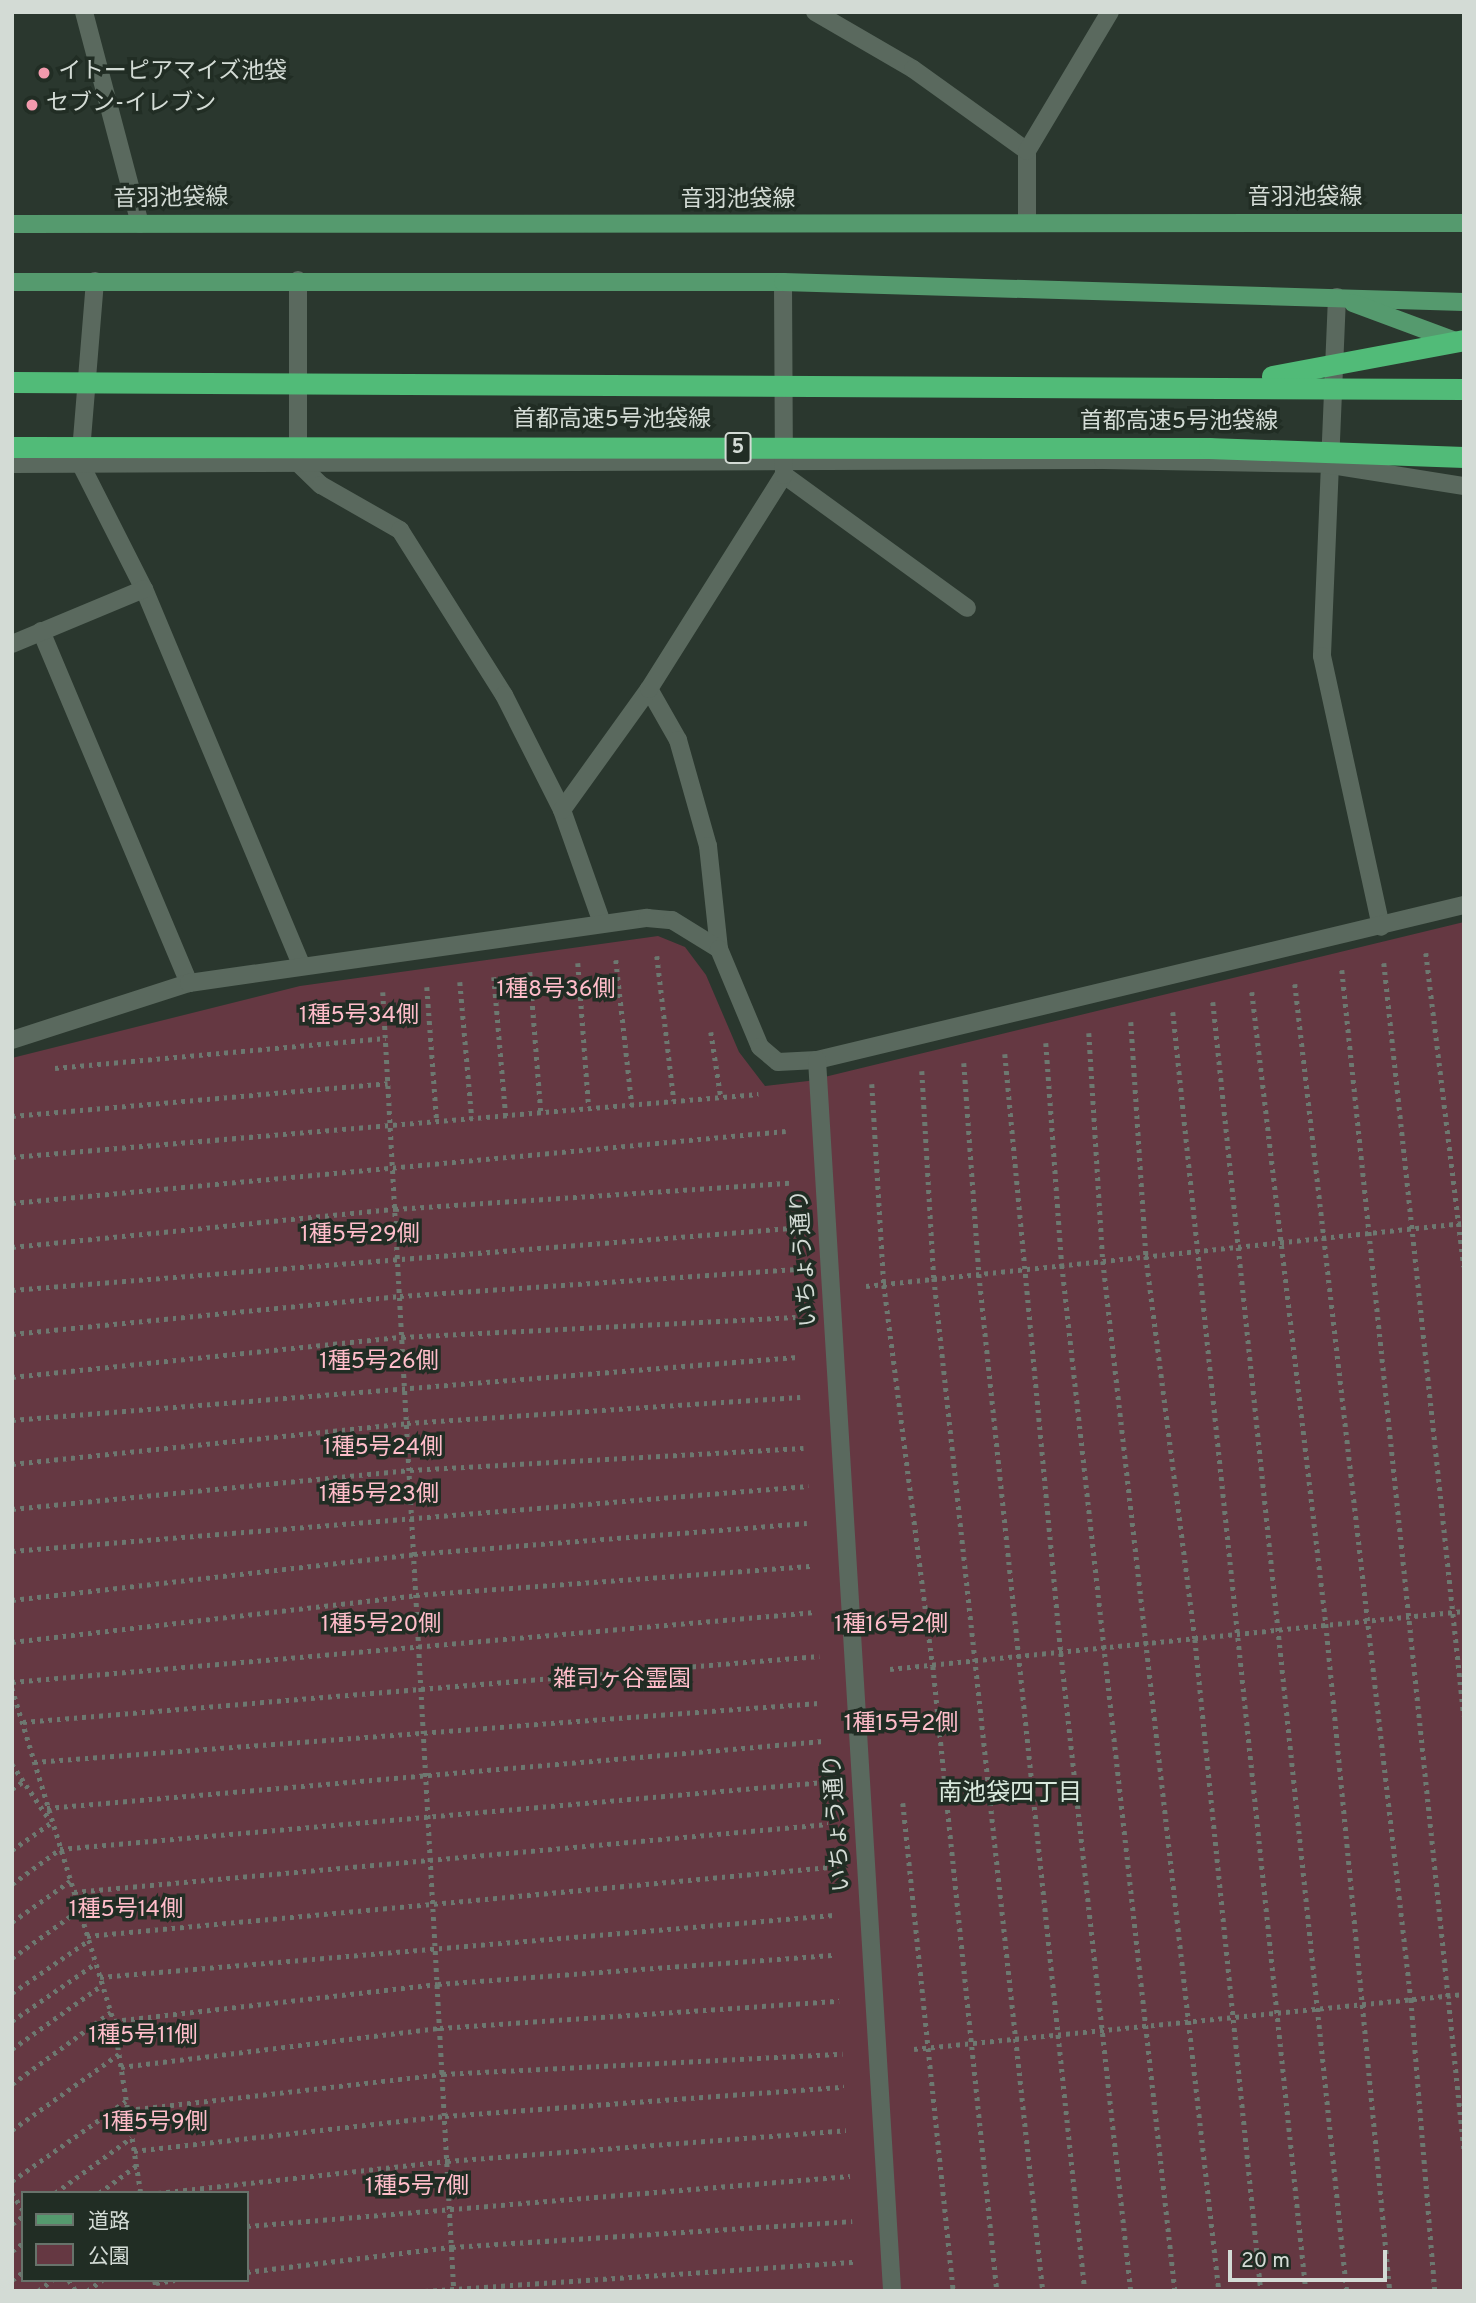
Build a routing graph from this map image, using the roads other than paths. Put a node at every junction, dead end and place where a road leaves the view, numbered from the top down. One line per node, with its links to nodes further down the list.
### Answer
1 (84, 12): 8 (street)
2 (815, 12): 4 (street)
3 (1110, 12): 4 (street)
4 (1027, 150): 5 (street)
5 (1027, 221): 6 (main road, 音羽池袋線); 8 (main road, 音羽池袋線)
6 (1464, 223)
7 (12, 225): 8 (main road, 音羽池袋線)
8 (140, 225)
9 (298, 280): 10 (main road); 12 (main road); 22 (street)
10 (95, 281): 11 (main road); 21 (street)
11 (12, 282)
12 (783, 282): 13 (main road); 25 (street)
13 (1336, 297): 14 (main road); 15 (main road); 24 (street)
14 (1464, 302)
15 (1464, 342): 17 (highway)
16 (12, 382): 17 (highway, 首都高速5号池袋線)
17 (1228, 384): 18 (highway, 首都高速5号池袋線)
18 (1464, 389)
19 (12, 447): 20 (highway, 首都高速5号池袋線 / 5)
20 (1464, 457)
21 (80, 463): 22 (street); 23 (street); 27 (street)
22 (298, 463): 25 (street); 32 (street)
23 (12, 464)
24 (1325, 464): 25 (street); 26 (street); 35 (street)
25 (784, 468): 28 (street); 31 (street)
26 (1464, 486)
27 (144, 589): 29 (street); 37 (street)
28 (967, 608)
29 (41, 631): 30 (street); 38 (street)
30 (12, 644)
31 (649, 689): 32 (street); 36 (street)
32 (562, 810): 34 (street)
33 (1464, 905): 35 (street)
34 (602, 923): 36 (street); 37 (street)
35 (1381, 927): 40 (street)
36 (719, 949): 40 (street)
37 (301, 964): 38 (street)
38 (189, 983): 39 (street)
39 (12, 1040)
40 (817, 1060): 41 (street, いちょう通り)
41 (892, 2291)

